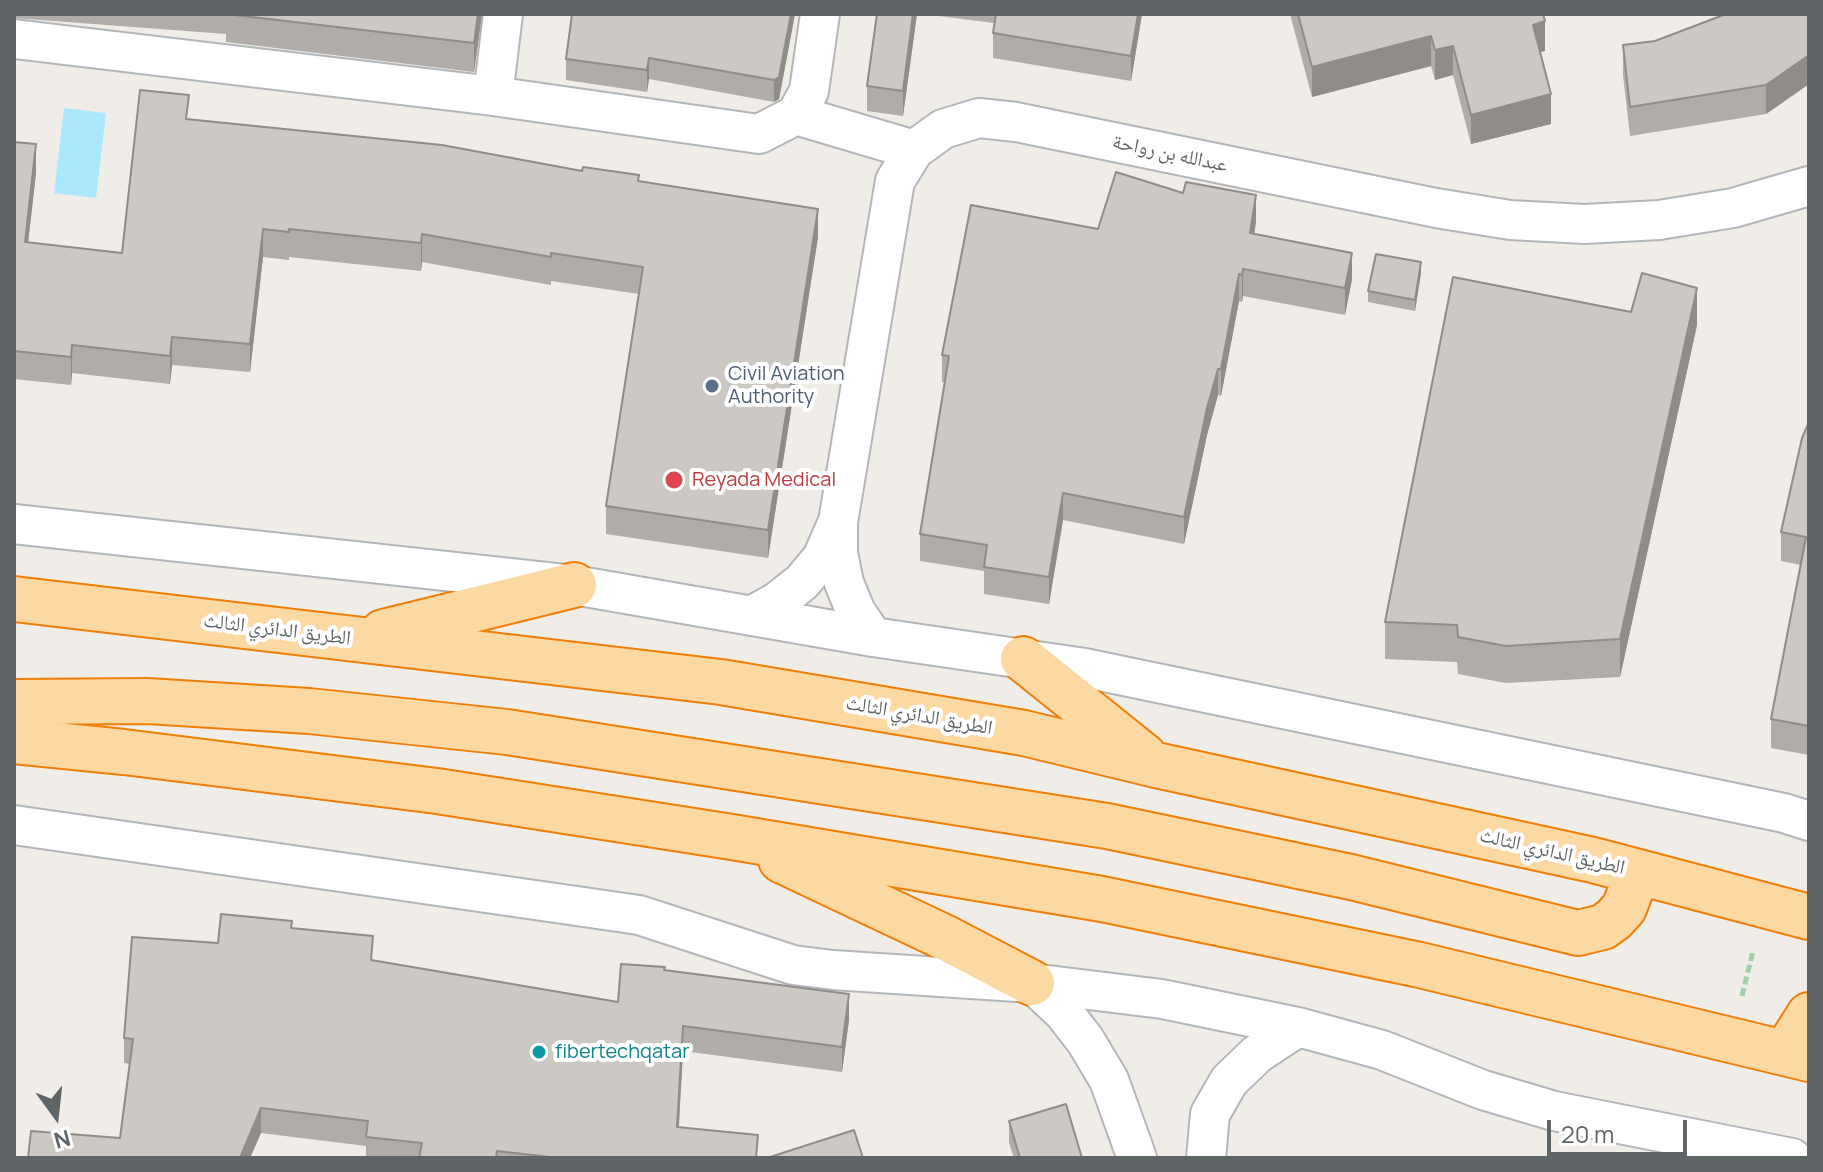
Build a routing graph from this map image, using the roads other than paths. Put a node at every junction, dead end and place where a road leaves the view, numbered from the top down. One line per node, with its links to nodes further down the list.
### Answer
1 (503, 14): 4 (street)
2 (820, 14): 5 (street)
3 (14, 39): 4 (street)
4 (493, 96): 5 (street)
5 (796, 115): 6 (street)
6 (914, 150): 7 (street, عبدالله بن رواحة); 8 (street, عبدالله بن رواحة)
7 (1809, 186)
8 (838, 522): 12 (street, عبدالله بن رواحة); 13 (street, عبدالله بن رواحة)
9 (14, 524): 10 (street)
10 (574, 585): 12 (street); 14 (highway)
11 (14, 599): 14 (highway, الطريق الدائري الثالث)
12 (751, 616): 13 (street)
13 (873, 637): 15 (street)
14 (355, 639): 18 (highway, الطريق الدائري الثالث)
15 (1023, 659): 18 (highway); 19 (street)
16 (14, 702): 22 (highway)
17 (14, 741): 21 (highway)
18 (1156, 765): 22 (highway, الطريق الدائري الثالث)
19 (1809, 821)
20 (14, 825): 24 (street)
21 (732, 837): 24 (highway); 27 (highway)
22 (1638, 872): 23 (highway, الطريق الدائري الثالث)
23 (1809, 917)
24 (1032, 983): 26 (street); 28 (street)
25 (1809, 1015): 27 (highway)
26 (1298, 1027): 29 (street); 30 (street)
27 (1797, 1056)
28 (1137, 1158)
29 (1206, 1158)
30 (1792, 1158)

